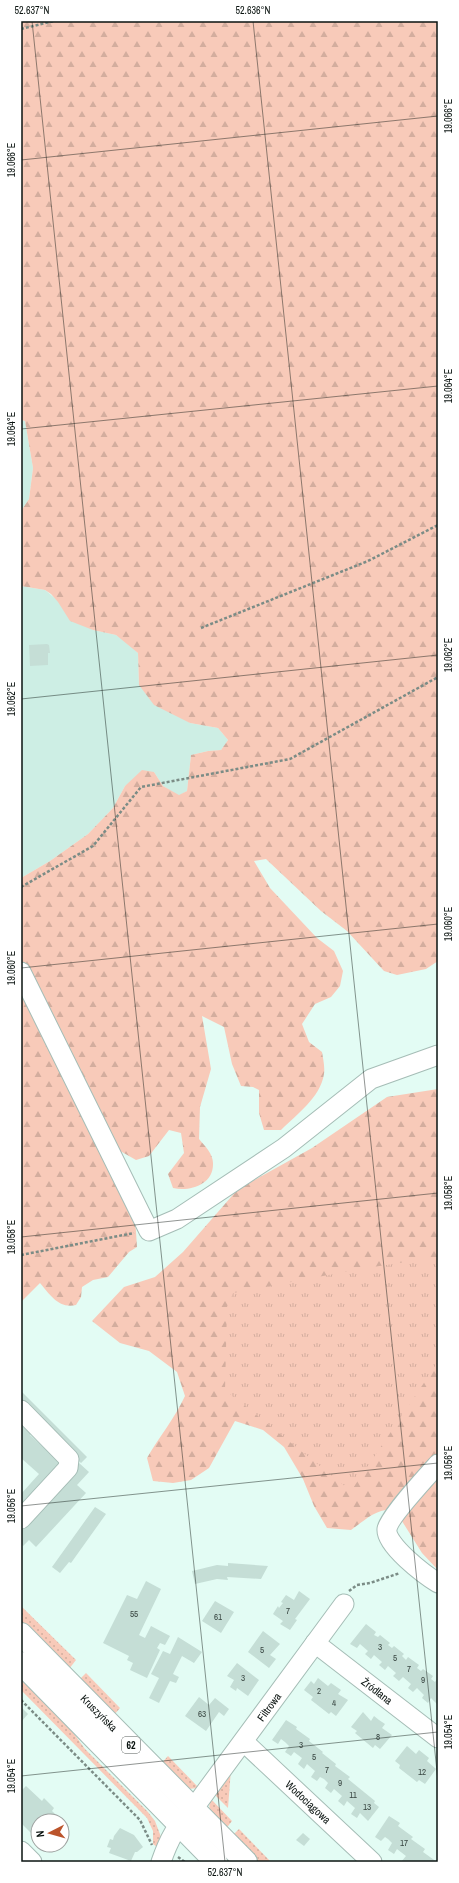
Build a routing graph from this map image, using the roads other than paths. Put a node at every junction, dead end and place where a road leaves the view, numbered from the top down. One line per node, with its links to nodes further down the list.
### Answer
1 (21, 972): 2 (street)
2 (438, 1055)
3 (21, 1410): 5 (street)
4 (438, 1464): 6 (street)
5 (21, 1519)
6 (438, 1583)
7 (344, 1604): 9 (street, Filtrowa)
8 (21, 1634): 13 (main road, Kruszyńska / 62)
9 (315, 1644): 11 (street, Źródlana); 12 (street, Filtrowa)
10 (21, 1663): 13 (main road, Kruszyńska / 62)
11 (438, 1738)
12 (244, 1742): 13 (street, Filtrowa); 19 (street, Wodociągowa)
13 (186, 1816): 16 (street, Filtrowa); 17 (main road, Kruszyńska / 62); 18 (main road, Kruszyńska / 62)
14 (21, 1851): 15 (street)
15 (32, 1862)
16 (161, 1862)
17 (216, 1862)
18 (246, 1862)
19 (372, 1862)

